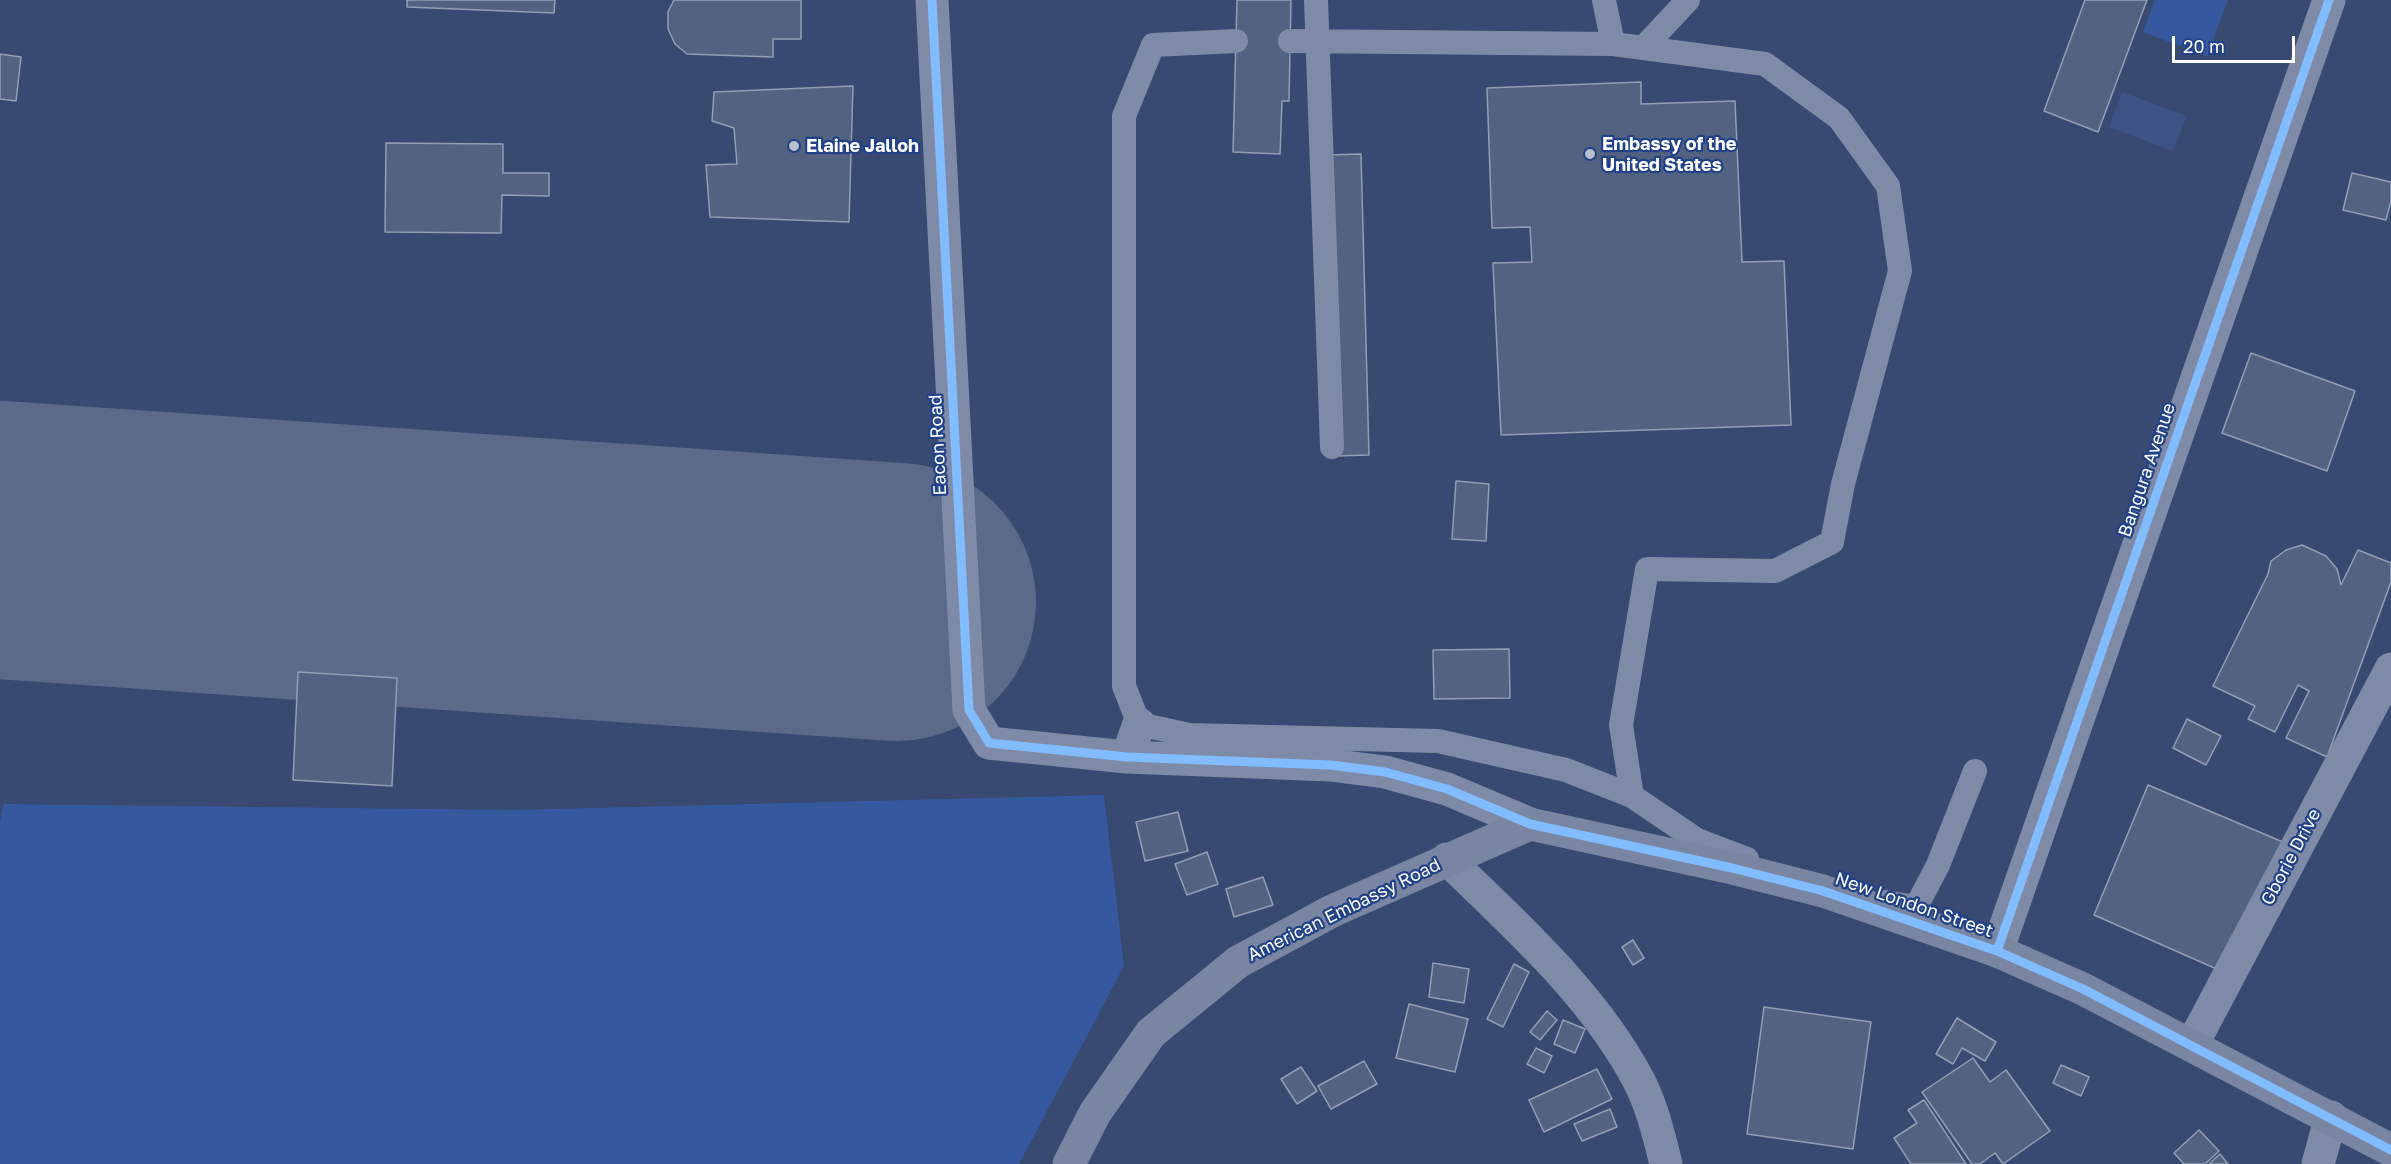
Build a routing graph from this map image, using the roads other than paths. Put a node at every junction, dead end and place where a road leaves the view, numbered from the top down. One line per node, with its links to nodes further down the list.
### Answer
1 (932, 0): 14 (street, Eacon Road)
2 (1316, 0): 6 (lane)
3 (1604, 0): 9 (lane)
4 (1688, 0): 10 (lane)
5 (2329, 0): 19 (street, Bangura Avenue)
6 (1318, 39): 7 (lane); 9 (lane); 11 (lane)
7 (1290, 40)
8 (1236, 41): 13 (lane)
9 (1612, 44): 10 (lane)
10 (1644, 47): 16 (lane)
11 (1332, 447)
12 (2391, 669): 20 (street, Gborie Drive)
13 (1139, 724): 14 (street); 16 (lane)
14 (1127, 757): 17 (street)
15 (1976, 771): 16 (lane)
16 (1632, 796)
17 (1530, 824): 18 (street, American Embassy Road); 19 (street, New London Street)
18 (1447, 859): 23 (street, American Embassy Road); 24 (street)
19 (1997, 951): 20 (street, New London Street)
20 (2192, 1046): 21 (street, New London Street)
21 (2331, 1117): 22 (street, New London Street); 25 (street)
22 (2391, 1150)
23 (1069, 1164)
24 (1666, 1164)
25 (2318, 1164)

